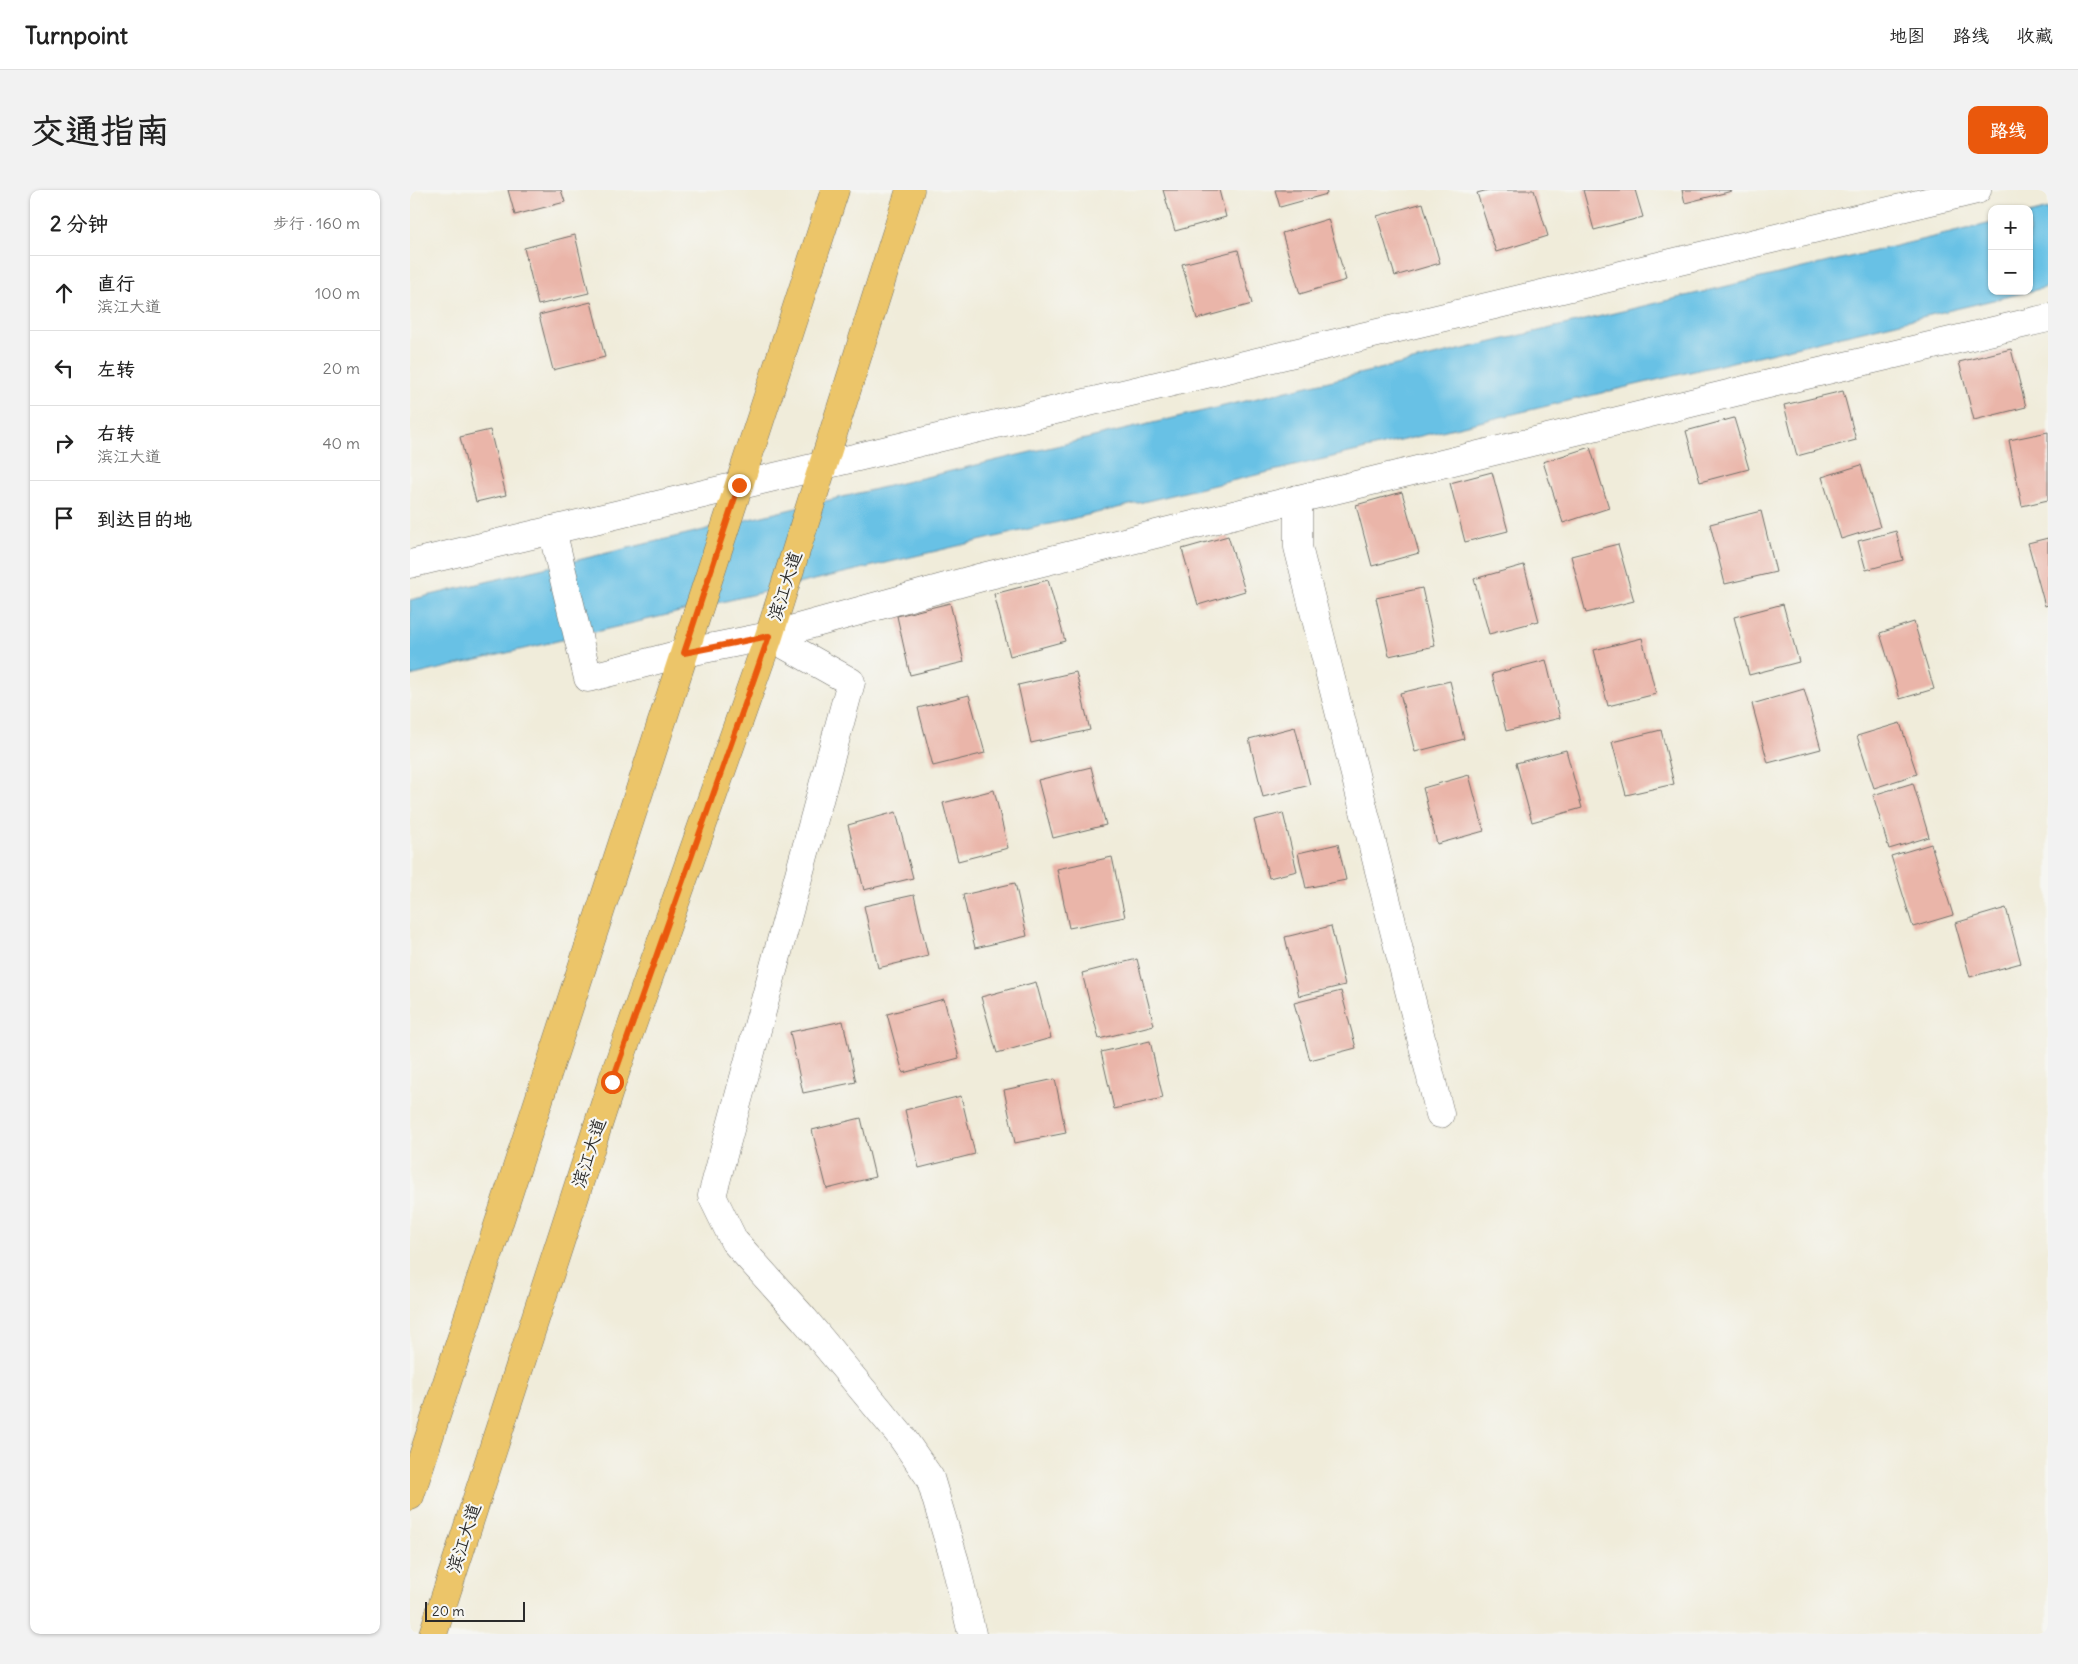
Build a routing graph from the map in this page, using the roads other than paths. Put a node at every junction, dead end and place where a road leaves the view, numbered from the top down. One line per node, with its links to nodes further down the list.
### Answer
1 (835, 190): 6 (main road)
2 (910, 190): 5 (main road, 滨江大道)
3 (1977, 190): 5 (street)
4 (2048, 318): 7 (street)
5 (824, 464): 6 (street); 10 (main road, 滨江大道)
6 (735, 496): 8 (street); 11 (main road)
7 (1298, 499): 10 (street); 12 (street)
8 (552, 530): 9 (street); 11 (street)
9 (410, 564)
10 (769, 636): 11 (street); 14 (main road, 滨江大道); 15 (street)
11 (688, 643): 13 (main road)
12 (1440, 1114)
13 (410, 1496)
14 (433, 1634)
15 (972, 1634)

